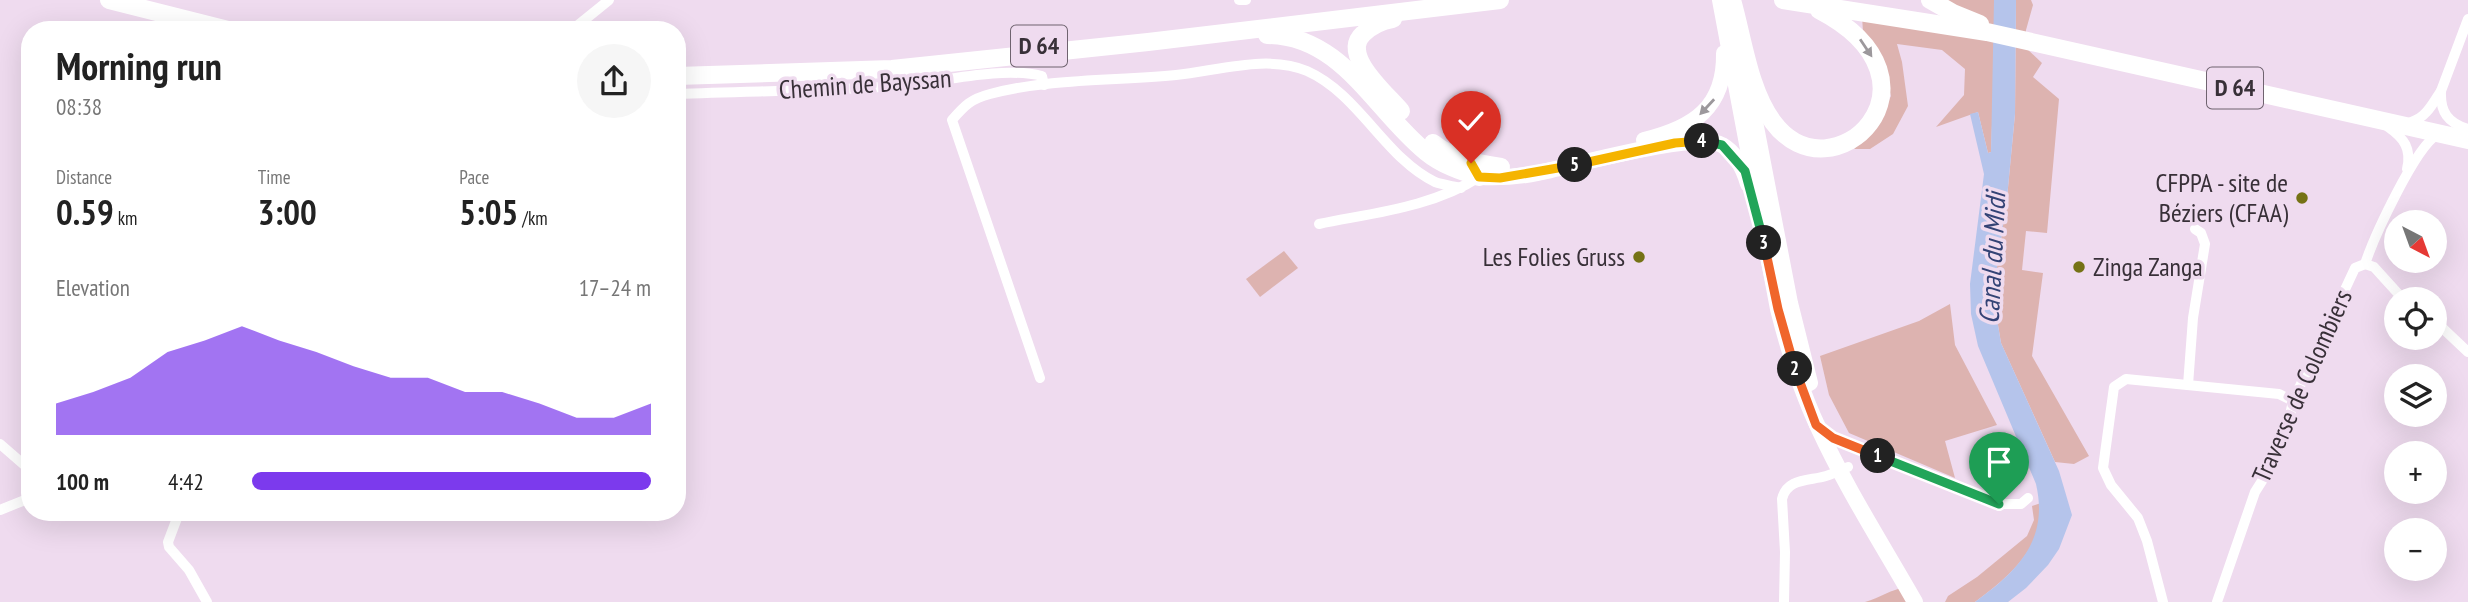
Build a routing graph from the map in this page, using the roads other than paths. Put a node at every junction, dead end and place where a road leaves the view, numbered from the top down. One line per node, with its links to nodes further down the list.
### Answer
1 (109, 0): 16 (highway)
2 (609, 0): 17 (street)
3 (1239, 0): 4 (street)
4 (1246, 0)
5 (1438, 0): 21 (highway, D 64)
6 (1500, 0): 20 (highway, D 64)
7 (1507, 0): 32 (highway)
8 (1720, 0): 14 (main road)
9 (1732, 0): 13 (highway, one-way to 9); 50 (main road)
10 (1783, 0): 13 (highway, D 64)
11 (1817, 0): 18 (highway, D 64)
12 (1930, 0): 18 (highway)
13 (1789, 1): 18 (highway, D 64)
14 (1724, 19): 31 (main road, one-way to 31); 38 (main road)
15 (2468, 19): 24 (street)
16 (193, 21)
17 (583, 21)
18 (1987, 29): 19 (highway, D 64)
19 (2033, 40): 26 (highway, D 64); 27 (highway, D 64)
20 (1148, 42): 21 (highway, D 64); 32 (highway)
21 (823, 71): 22 (highway, D 64)
22 (686, 76)
23 (1044, 85): 25 (street, Chemin de Bayssan); 34 (street); 46 (street)
24 (2441, 91): 27 (street); 28 (street)
25 (686, 94)
26 (2303, 103): 29 (highway, D 64); 33 (street, Traverse de Colombiers)
27 (2412, 122): 28 (highway, D 64)
28 (2468, 132)
29 (2438, 134): 30 (highway, D 64); 33 (street, Traverse de Colombiers)
30 (2468, 140)
31 (1501, 167): 32 (highway)
32 (1475, 170): 34 (street); 38 (main road)
33 (2403, 180): 37 (street, Traverse de Colombiers)
34 (1461, 188): 35 (street)
35 (1319, 224)
36 (2195, 229): 47 (street)
37 (2365, 264): 39 (street); 48 (street, Traverse de Colombiers)
38 (1770, 266): 49 (main road)
39 (2385, 278): 40 (street); 41 (street)
40 (2393, 287)
41 (2397, 287)
42 (2447, 332): 44 (street)
43 (2447, 340): 45 (street)
44 (2468, 352)
45 (2468, 360)
46 (1040, 379)
47 (2188, 385): 48 (street); 62 (street)
48 (2294, 401): 63 (street, Traverse de Colombiers)
49 (1816, 425): 50 (street); 53 (main road)
50 (1833, 438): 53 (main road); 54 (street)
51 (0, 444): 52 (street)
52 (21, 462)
53 (1844, 469): 59 (street); 60 (main road); 61 (main road)
54 (2028, 498)
55 (21, 502): 56 (street)
56 (0, 510)
57 (177, 521): 58 (street)
58 (207, 602)
59 (1784, 602)
60 (1915, 602)
61 (1925, 602)
62 (2163, 602)
63 (2217, 602)

